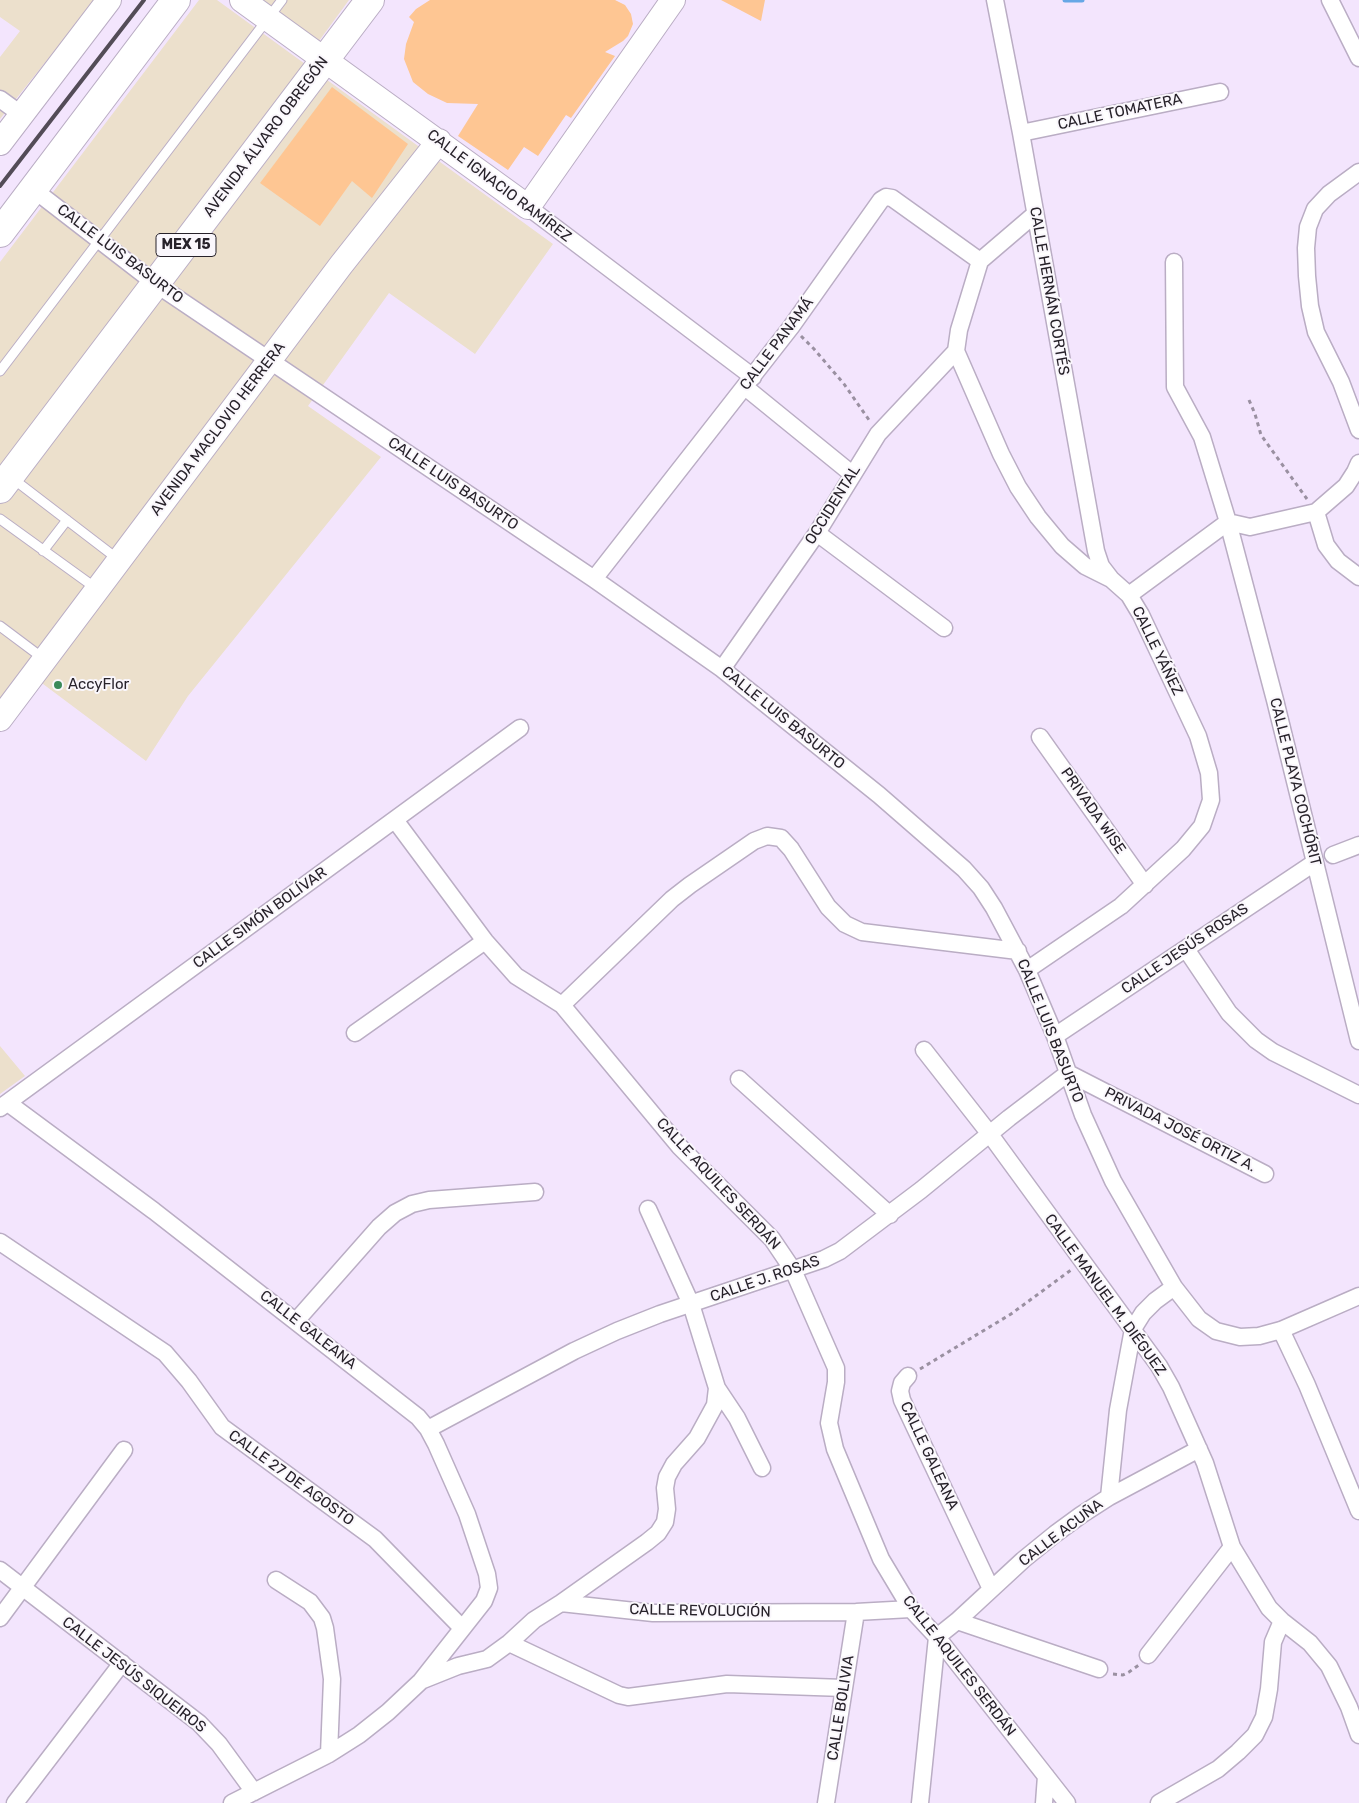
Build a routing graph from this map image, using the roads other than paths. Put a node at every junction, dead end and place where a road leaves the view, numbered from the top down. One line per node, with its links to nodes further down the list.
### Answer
1 (109, 0): 13 (street)
2 (176, 0): 18 (highway)
3 (242, 0): 8 (street, CALLE IGNACIO RAMÍREZ)
4 (370, 0): 9 (highway, AVENIDA ÁLVARO OBREGÓN / MEX 15)
5 (673, 0): 19 (street)
6 (995, 0): 14 (street, CALLE HERNÁN CORTÉS)
7 (1330, 0): 10 (street)
8 (275, 9): 9 (street, CALLE IGNACIO RAMÍREZ); 22 (lane)
9 (324, 58): 15 (street, CALLE IGNACIO RAMÍREZ); 25 (highway, AVENIDA ÁLVARO OBREGÓN / MEX 15)
10 (1359, 58)
11 (1220, 92): 14 (street, CALLE TOMATERA)
12 (0, 99): 13 (street)
13 (22, 115): 16 (street)
14 (1021, 133): 20 (street, CALLE HERNÁN CORTÉS)
15 (439, 141): 19 (street, CALLE IGNACIO RAMÍREZ); 27 (street, AVENIDA MACLOVIO HERRERA)
16 (0, 143)
17 (1359, 172): 30 (street)
18 (33, 189): 21 (highway); 22 (street, CALLE LUIS BASURTO)
19 (528, 208): 29 (street, CALLE IGNACIO RAMÍREZ)
20 (1036, 214): 23 (street); 43 (street, CALLE HERNÁN CORTÉS)
21 (0, 233)
22 (100, 241): 25 (street, CALLE LUIS BASURTO); 28 (lane)
23 (980, 261): 26 (street); 29 (street, CALLE PANAMÁ)
24 (1174, 262): 37 (street, CALLE PLAYA COCHÓRIT)
25 (156, 284): 27 (street, CALLE LUIS BASURTO); 33 (highway, AVENIDA ÁLVARO OBREGÓN / MEX 15)
26 (956, 350): 32 (street, OCCIDENTAL); 43 (street, CALLE YÁÑEZ)
27 (268, 360): 40 (street, AVENIDA MACLOVIO HERRERA); 42 (street, CALLE LUIS BASURTO)
28 (0, 371)
29 (749, 382): 32 (street, CALLE IGNACIO RAMÍREZ); 42 (street, CALLE PANAMÁ)
30 (1359, 430)
31 (1359, 462): 34 (street)
32 (852, 474): 38 (street, OCCIDENTAL)
33 (5, 483): 36 (lane)
34 (1316, 512): 37 (street); 41 (street)
35 (0, 519): 39 (lane)
36 (67, 520): 39 (lane); 40 (lane)
37 (1228, 522): 45 (street); 56 (street, CALLE PLAYA COCHÓRIT)
38 (817, 533): 47 (street); 49 (street, OCCIDENTAL)
39 (44, 550): 44 (lane)
40 (119, 560): 44 (street, AVENIDA MACLOVIO HERRERA)
41 (1356, 572)
42 (594, 579): 49 (street, CALLE LUIS BASURTO)
43 (1111, 579): 45 (street, CALLE YÁÑEZ)
44 (97, 590): 48 (street, AVENIDA MACLOVIO HERRERA)
45 (1129, 595): 57 (street, CALLE YÁÑEZ)
46 (0, 626): 48 (lane)
47 (944, 628)
48 (44, 659): 50 (street, AVENIDA MACLOVIO HERRERA)
49 (722, 668): 60 (street, CALLE LUIS BASURTO)
50 (0, 719)
51 (520, 728): 53 (street, CALLE SIMÓN BOLÍVAR)
52 (1040, 737): 57 (street, PRIVADA WISE)
53 (395, 820): 58 (street, CALLE AQUILES SERDÁN); 70 (street, CALLE SIMÓN BOLÍVAR)
54 (1359, 845): 55 (street)
55 (1333, 855)
56 (1314, 863): 59 (street, CALLE JESÚS ROSAS); 65 (street, CALLE PLAYA COCHÓRIT)
57 (1145, 885): 61 (street, CALLE YÁÑEZ)
58 (485, 941): 62 (street, CALLE AQUILES SERDÁN); 63 (street)
59 (1186, 949): 64 (street, CALLE JESÚS ROSAS); 69 (street)
60 (1018, 951): 61 (street, CALLE LUIS BASURTO); 62 (street)
61 (1027, 970): 64 (street, CALLE LUIS BASURTO)
62 (562, 1004): 77 (street, CALLE AQUILES SERDÁN)
63 (355, 1033)
64 (1055, 1036): 67 (street, CALLE LUIS BASURTO)
65 (1359, 1041)
66 (924, 1050): 71 (street, CALLE MANUEL M. DIÉGUEZ)
67 (1068, 1073): 71 (street, CALLE J. ROSAS); 72 (street, PRIVADA JOSÉ ORTIZ A.); 78 (street, CALLE LUIS BASURTO)
68 (738, 1079): 75 (street)
69 (1359, 1095)
70 (4, 1105): 81 (street, CALLE GALEANA)
71 (989, 1133): 75 (street, CALLE J. ROSAS); 82 (street, CALLE MANUEL M. DIÉGUEZ)
72 (1266, 1174)
73 (536, 1192): 81 (street)
74 (648, 1209): 80 (street)
75 (890, 1215): 77 (street, CALLE J. ROSAS)
76 (0, 1242): 103 (street, CALLE 27 DE AGOSTO)
77 (793, 1270): 80 (street, CALLE J. ROSAS); 98 (street, CALLE AQUILES SERDÁN)
78 (1174, 1287): 82 (street); 83 (street, CALLE LUIS BASURTO)
79 (1359, 1296): 83 (street, CALLE LUIS BASURTO)
80 (691, 1304): 85 (street); 86 (street, CALLE J. ROSAS)
81 (296, 1321): 86 (street, CALLE GALEANA)
82 (1133, 1329): 87 (street, CALLE MANUEL M. DIÉGUEZ); 90 (street)
83 (1282, 1330): 91 (street)
84 (908, 1376): 96 (street, CALLE GALEANA)
85 (717, 1388): 89 (street); 97 (street)
86 (428, 1428): 103 (street, CALLE GALEANA)
87 (1199, 1448): 90 (street, CALLE ACUÑA); 92 (street, CALLE MANUEL M. DIÉGUEZ)
88 (124, 1450): 95 (street)
89 (762, 1468)
90 (1109, 1497): 96 (street, CALLE ACUÑA)
91 (1359, 1511)
92 (1232, 1547): 102 (street, CALLE MANUEL M. DIÉGUEZ); 106 (street)
93 (0, 1570): 95 (street, CALLE JESÚS SIQUEIROS)
94 (276, 1580): 112 (street)
95 (22, 1588): 100 (street); 107 (street, CALLE JESÚS SIQUEIROS)
96 (991, 1589): 101 (street, CALLE ACUÑA)
97 (562, 1603): 99 (street, CALLE REVOLUCIÓN); 105 (street)
98 (911, 1608): 99 (street, CALLE REVOLUCIÓN); 104 (street, CALLE AQUILES SERDÁN)
99 (856, 1612): 110 (street, CALLE BOLIVIA)
100 (0, 1618)
101 (958, 1621): 104 (street, CALLE ACUÑA); 108 (street)
102 (1282, 1621): 111 (street, CALLE MANUEL M. DIÉGUEZ); 121 (street)
103 (462, 1628): 109 (street)
104 (937, 1637): 113 (street, CALLE AQUILES SERDÁN); 118 (street)
105 (509, 1643): 109 (street); 110 (street)
106 (1148, 1656)
107 (122, 1663): 114 (street, CALLE JESÚS SIQUEIROS); 115 (street)
108 (1099, 1670)
109 (421, 1681): 112 (street)
110 (844, 1688): 117 (street, CALLE BOLIVIA)
111 (1359, 1735)
112 (329, 1754): 114 (street)
113 (1046, 1776): 119 (street); 120 (street, CALLE AQUILES SERDÁN)
114 (254, 1792): 116 (street)
115 (15, 1803)
116 (232, 1803)
117 (826, 1803)
118 (920, 1803)
119 (1044, 1803)
120 (1067, 1803)
121 (1159, 1803)

